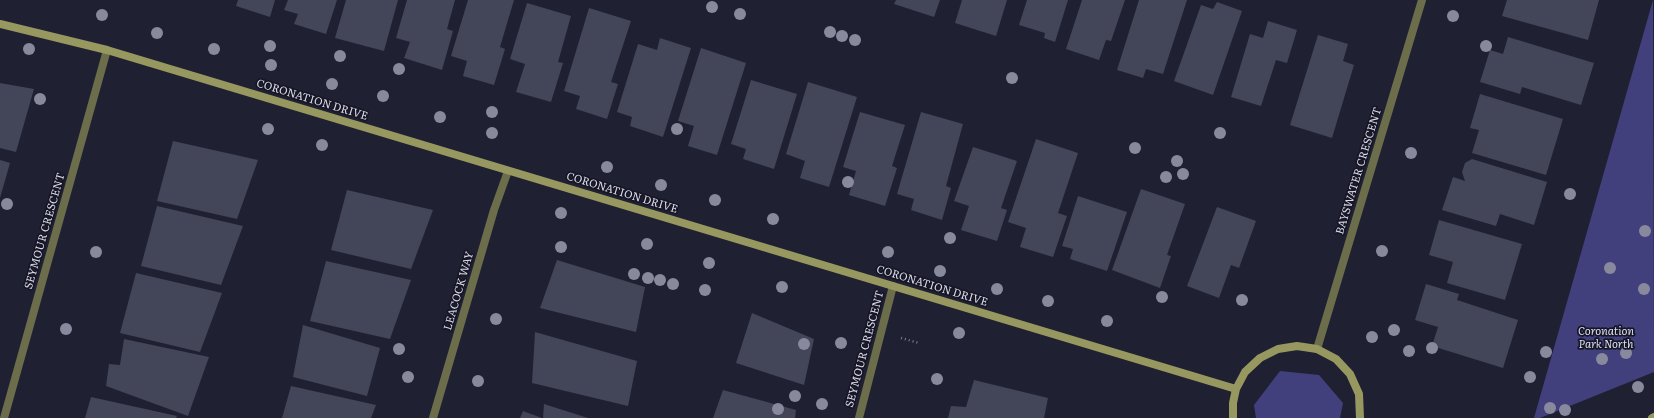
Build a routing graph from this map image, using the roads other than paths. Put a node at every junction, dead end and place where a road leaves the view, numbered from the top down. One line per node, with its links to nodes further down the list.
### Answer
1 (1422, 0): 6 (street, BAYSWATER CRESCENT)
2 (0, 24): 3 (street, CORONATION DRIVE)
3 (107, 50): 4 (street, CORONATION DRIVE); 8 (street, SEYMOUR CRESCENT)
4 (508, 171): 5 (street, CORONATION DRIVE); 9 (street, LEACOCK WAY)
5 (893, 286): 7 (street, CORONATION DRIVE); 10 (street, SEYMOUR CRESCENT)
6 (1317, 349): 7 (street); 12 (street)
7 (1236, 389): 11 (street)
8 (4, 418)
9 (433, 418)
10 (859, 418)
11 (1233, 418)
12 (1360, 418)

